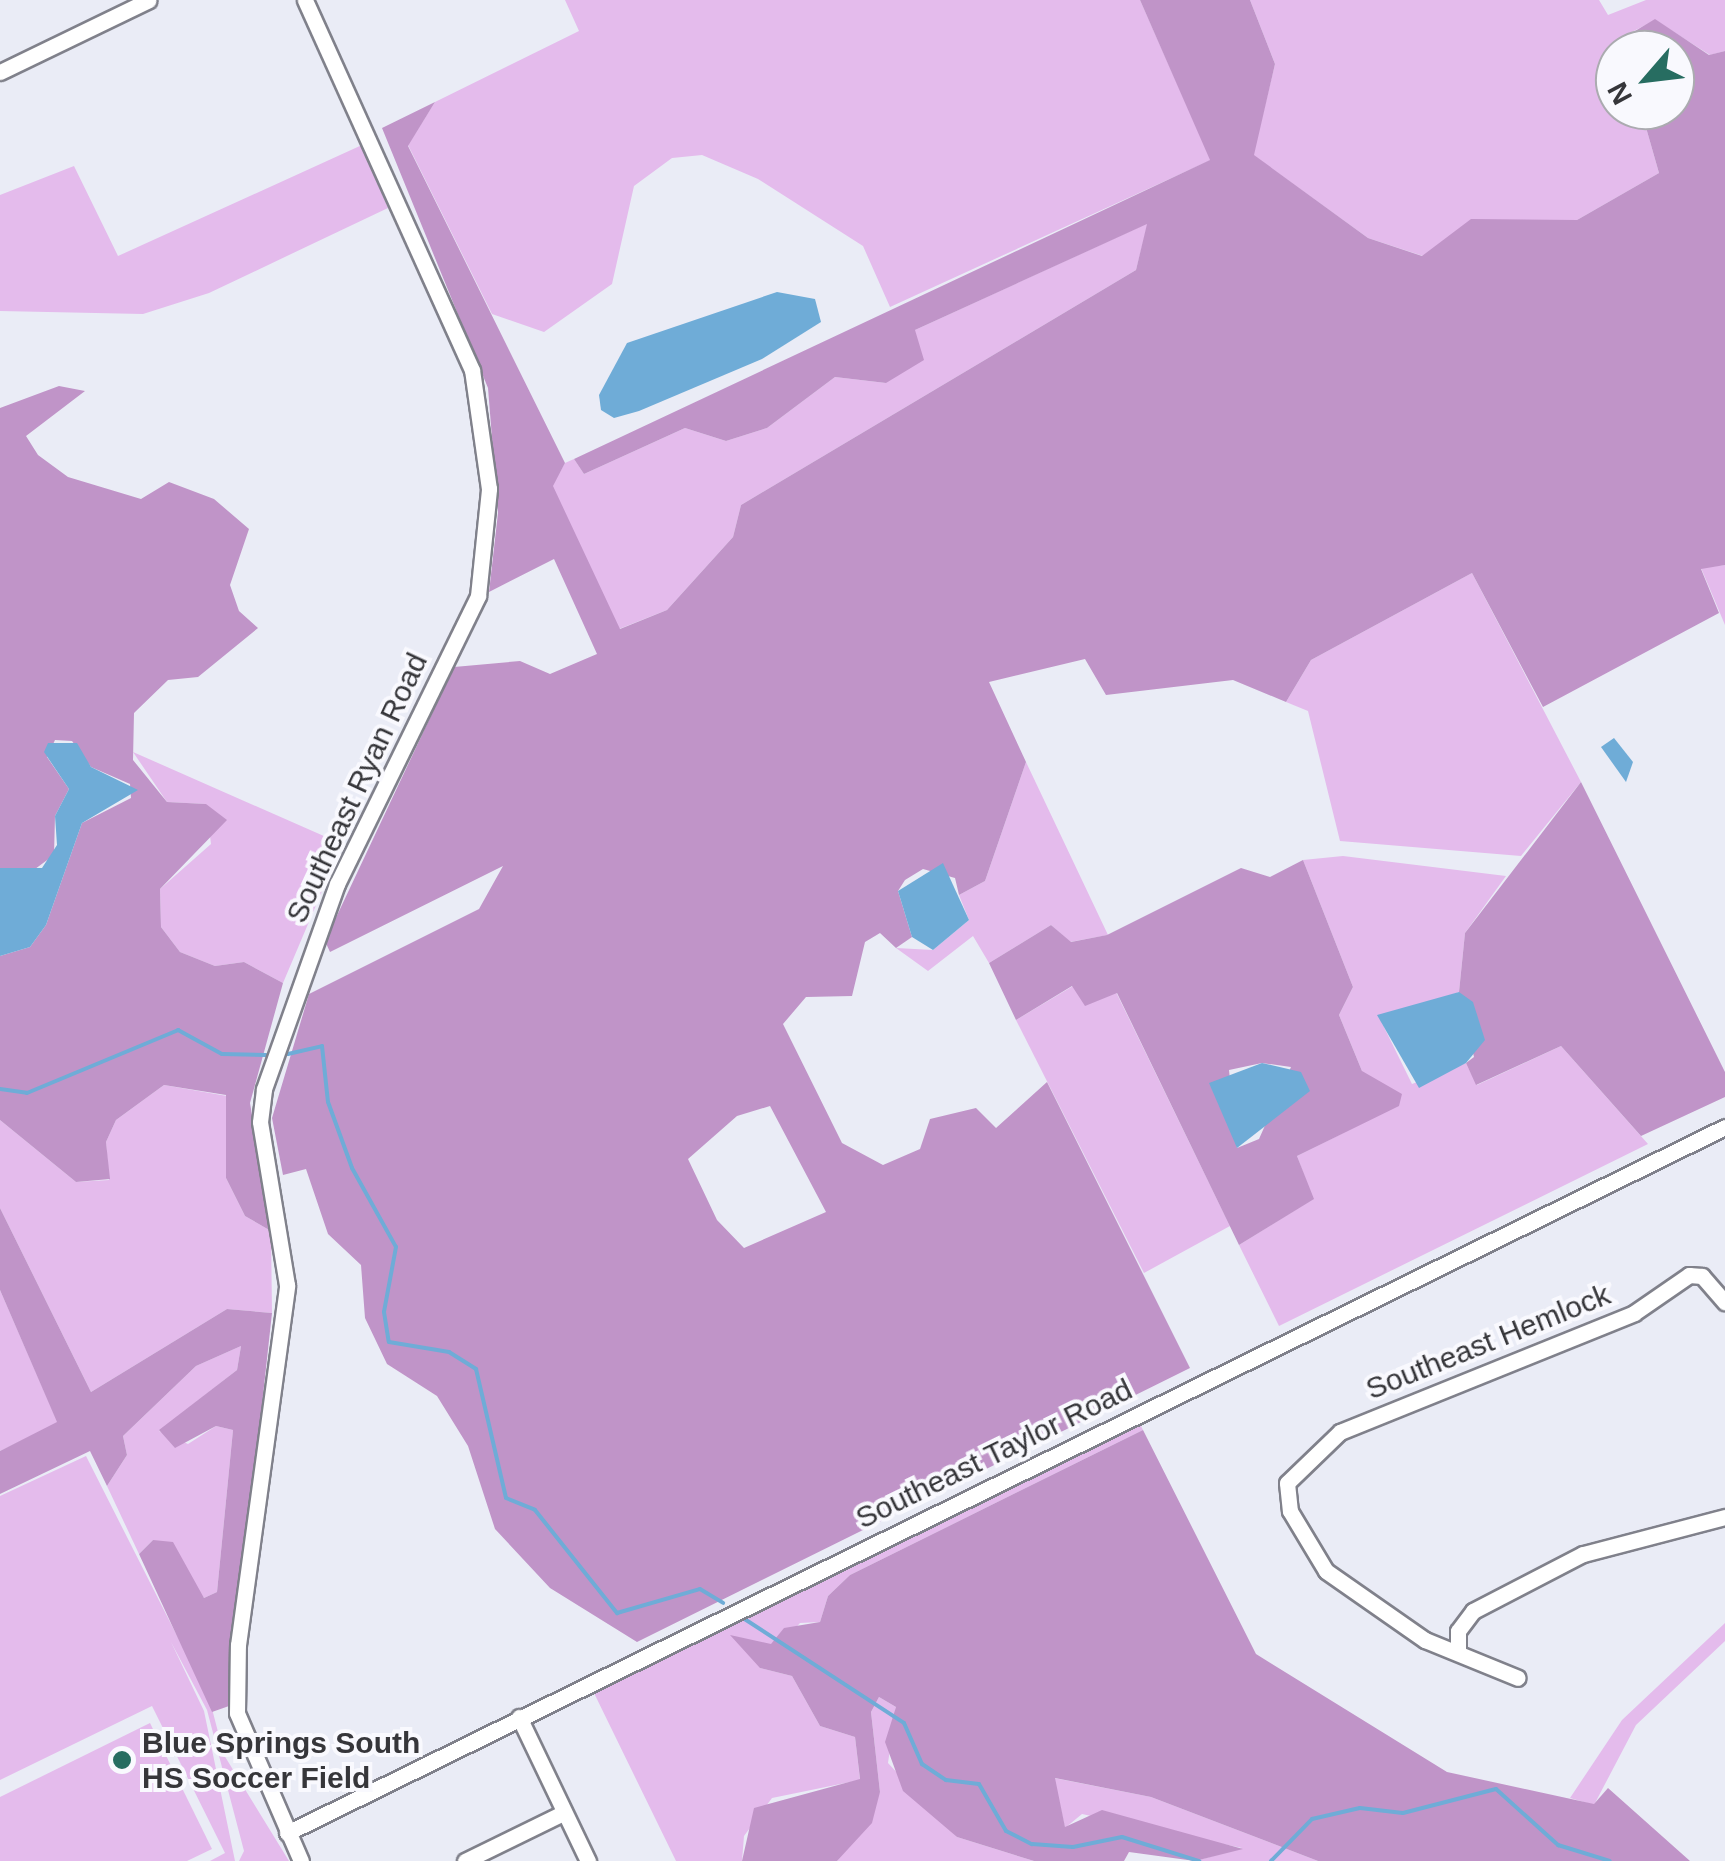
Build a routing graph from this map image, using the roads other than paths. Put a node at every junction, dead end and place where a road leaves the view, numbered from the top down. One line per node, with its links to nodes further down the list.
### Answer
1 (149, 0): 3 (street)
2 (311, 2): 15 (street, Southeast Ryan Road)
3 (0, 72)
4 (1725, 1128): 13 (street, Southeast Taylor Road)
5 (1708, 1259): 6 (street)
6 (1702, 1276): 7 (street); 9 (street, Southeast Hemlock)
7 (1725, 1302)
8 (1270, 1478): 9 (street)
9 (1287, 1483): 11 (street)
10 (1725, 1517): 11 (street)
11 (1458, 1651): 12 (street)
12 (1518, 1678)
13 (519, 1717): 14 (street); 15 (street, Southeast Taylor Road)
14 (564, 1813): 17 (street); 18 (street)
15 (288, 1832): 16 (street, Southeast Ryan Road)
16 (301, 1861)
17 (465, 1861)
18 (588, 1861)

